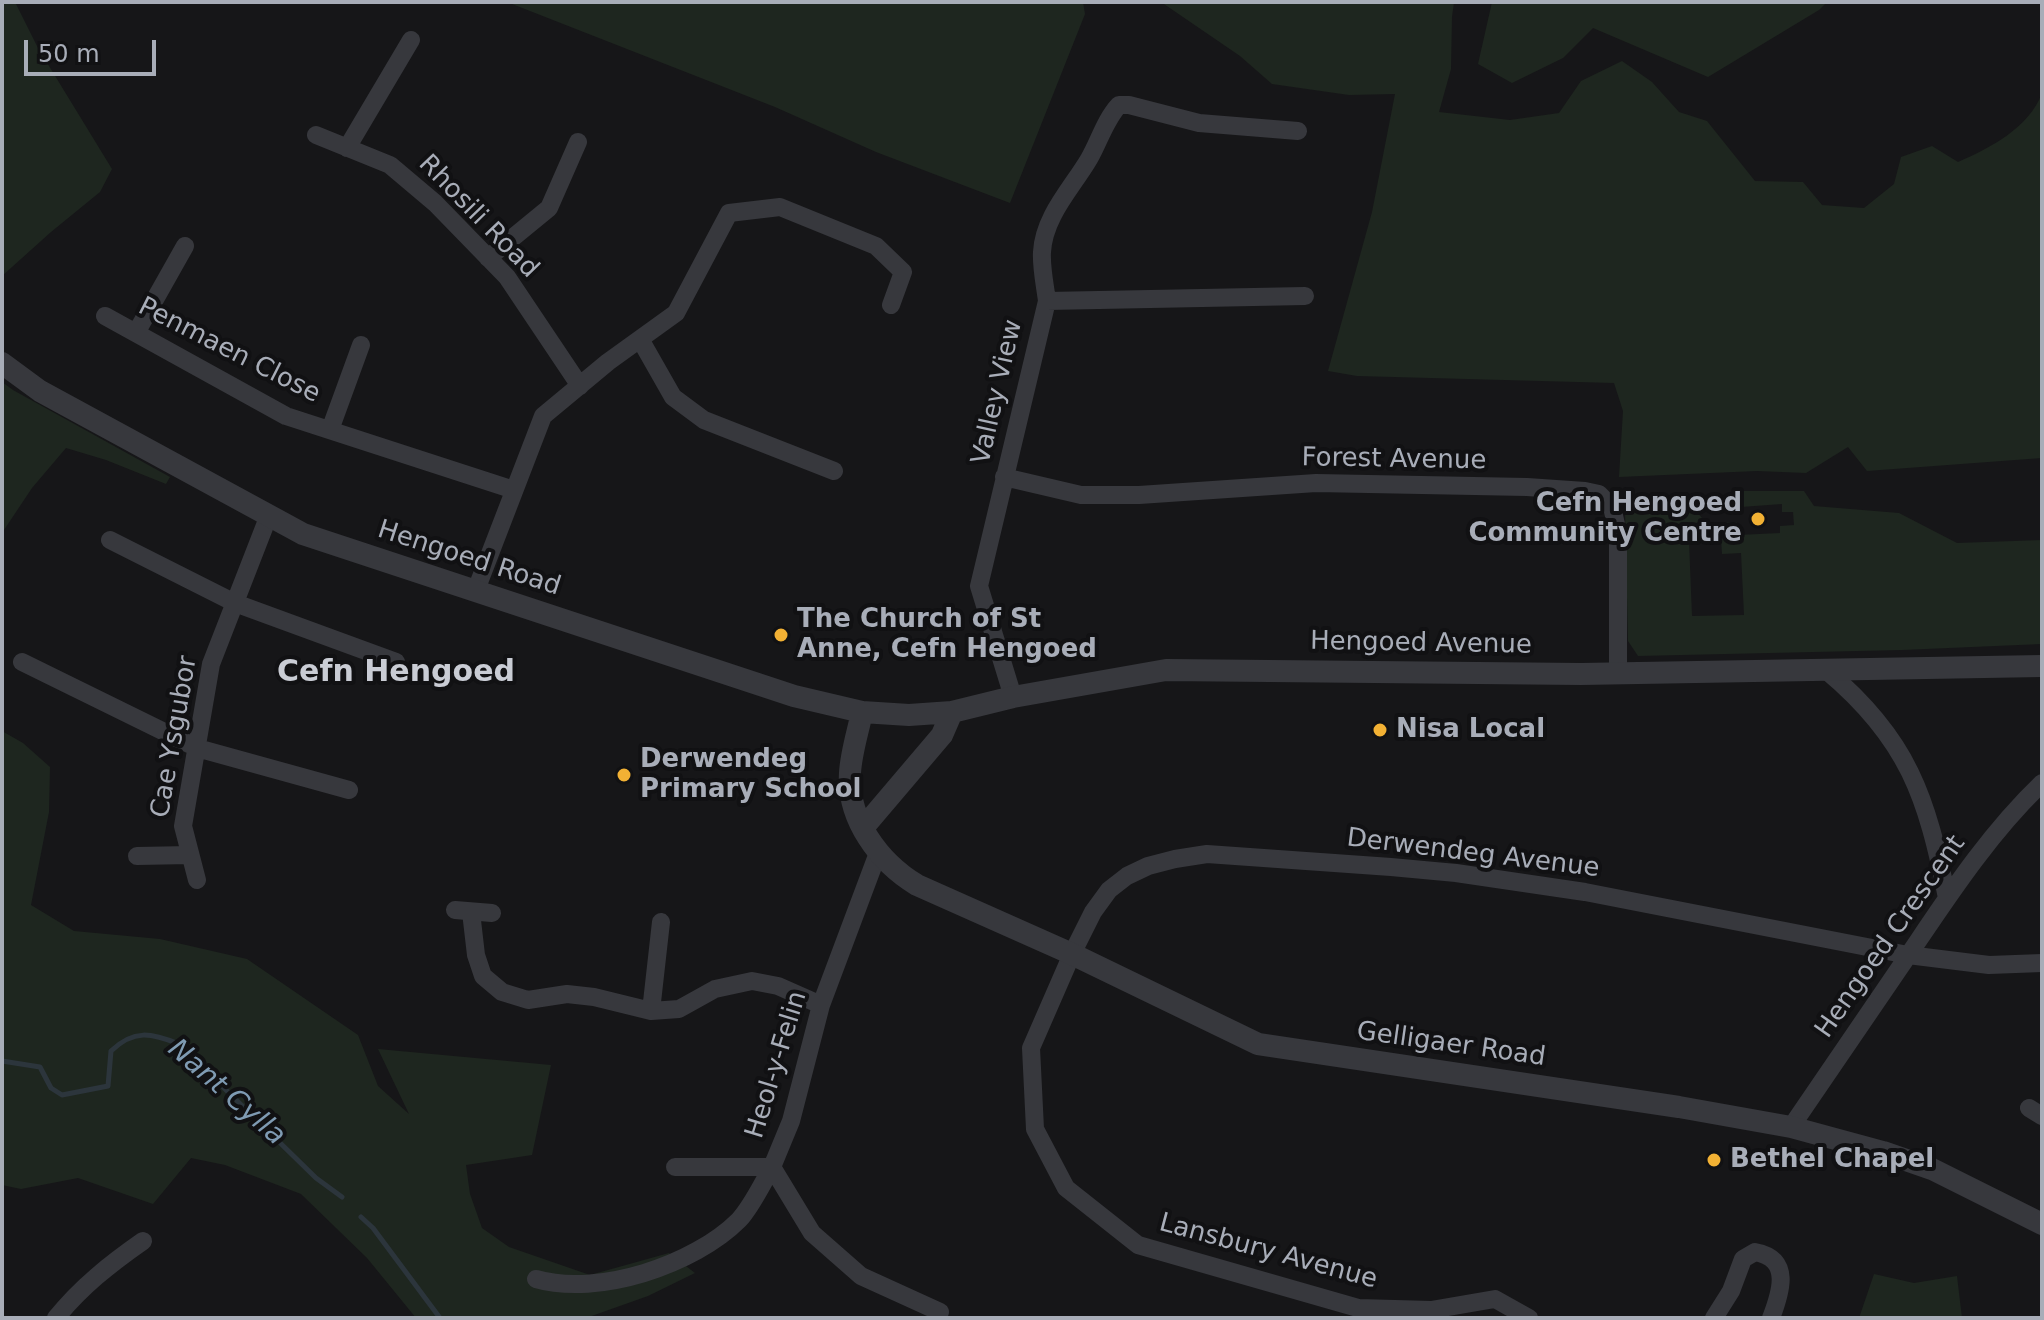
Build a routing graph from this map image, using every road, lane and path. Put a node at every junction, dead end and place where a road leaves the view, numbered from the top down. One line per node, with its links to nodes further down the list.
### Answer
1 (411, 40): 5 (street)
2 (1298, 131): 9 (street)
3 (316, 135): 5 (street, Rhosili Road)
4 (578, 142): 7 (street)
5 (347, 148): 7 (street, Rhosili Road)
6 (185, 246): 12 (street)
7 (488, 258): 16 (street, Rhosili Road)
8 (1305, 296): 9 (street, Valley View)
9 (1047, 301): 19 (street, Valley View)
10 (891, 305): 13 (street)
11 (105, 316): 12 (street, Penmaen Close)
12 (136, 333): 17 (street, Penmaen Close)
13 (640, 339): 16 (street); 18 (street)
14 (361, 345): 17 (street, Penmaen Close)
15 (2, 363): 21 (street, Hengoed Road)
16 (580, 386): 20 (street)
17 (330, 430): 20 (street, Penmaen Close)
18 (834, 471)
19 (1004, 477): 29 (street, Forest Avenue); 30 (street, Valley View)
20 (514, 490): 23 (street)
21 (269, 515): 23 (street, Hengoed Road); 24 (street, Cae Ysgubor)
22 (110, 540): 24 (street)
23 (476, 590): 31 (street, Hengoed Road)
24 (235, 603): 26 (street); 33 (street, Cae Ysgubor)
25 (22, 662): 33 (street)
26 (396, 662)
27 (2042, 666): 28 (street, Hengoed Avenue)
28 (1827, 671): 29 (street, Hengoed Avenue); 41 (street)
29 (1618, 674): 30 (street, Hengoed Avenue)
30 (1013, 697): 32 (street, Hengoed Avenue)
31 (862, 712): 32 (street, Hengoed Road); 36 (street, Gelligaer Road)
32 (952, 712): 36 (street)
33 (197, 748): 35 (street); 38 (street, Cae Ysgubor)
34 (2042, 783): 41 (street, Hengoed Crescent)
35 (349, 790)
36 (863, 828): 37 (street, Gelligaer Road)
37 (878, 853): 44 (street, Gelligaer Road); 47 (street, Heol-y-Felin)
38 (190, 855): 39 (street); 40 (street, Cae Ysgubor)
39 (137, 856)
40 (197, 880)
41 (1947, 898): 45 (street, Hengoed Crescent)
42 (492, 913): 48 (street)
43 (661, 922): 48 (street)
44 (1072, 954): 45 (street, Derwendeg Avenue); 49 (street, Gelligaer Road); 57 (street, Lansbury Avenue)
45 (1908, 955): 46 (street, Derwendeg Avenue); 49 (street, Hengoed Crescent)
46 (2042, 963)
47 (821, 1005): 48 (street); 51 (street, Heol-y-Felin)
48 (651, 1011)
49 (1791, 1127): 52 (street, Gelligaer Road)
50 (675, 1167): 51 (street)
51 (772, 1167): 54 (street); 55 (street, Heol-y-Felin)
52 (2042, 1224)
53 (143, 1241): 56 (street)
54 (536, 1279)
55 (940, 1312)
56 (56, 1318)
57 (1529, 1318)
58 (1714, 1318): 59 (street)
59 (1771, 1318)

